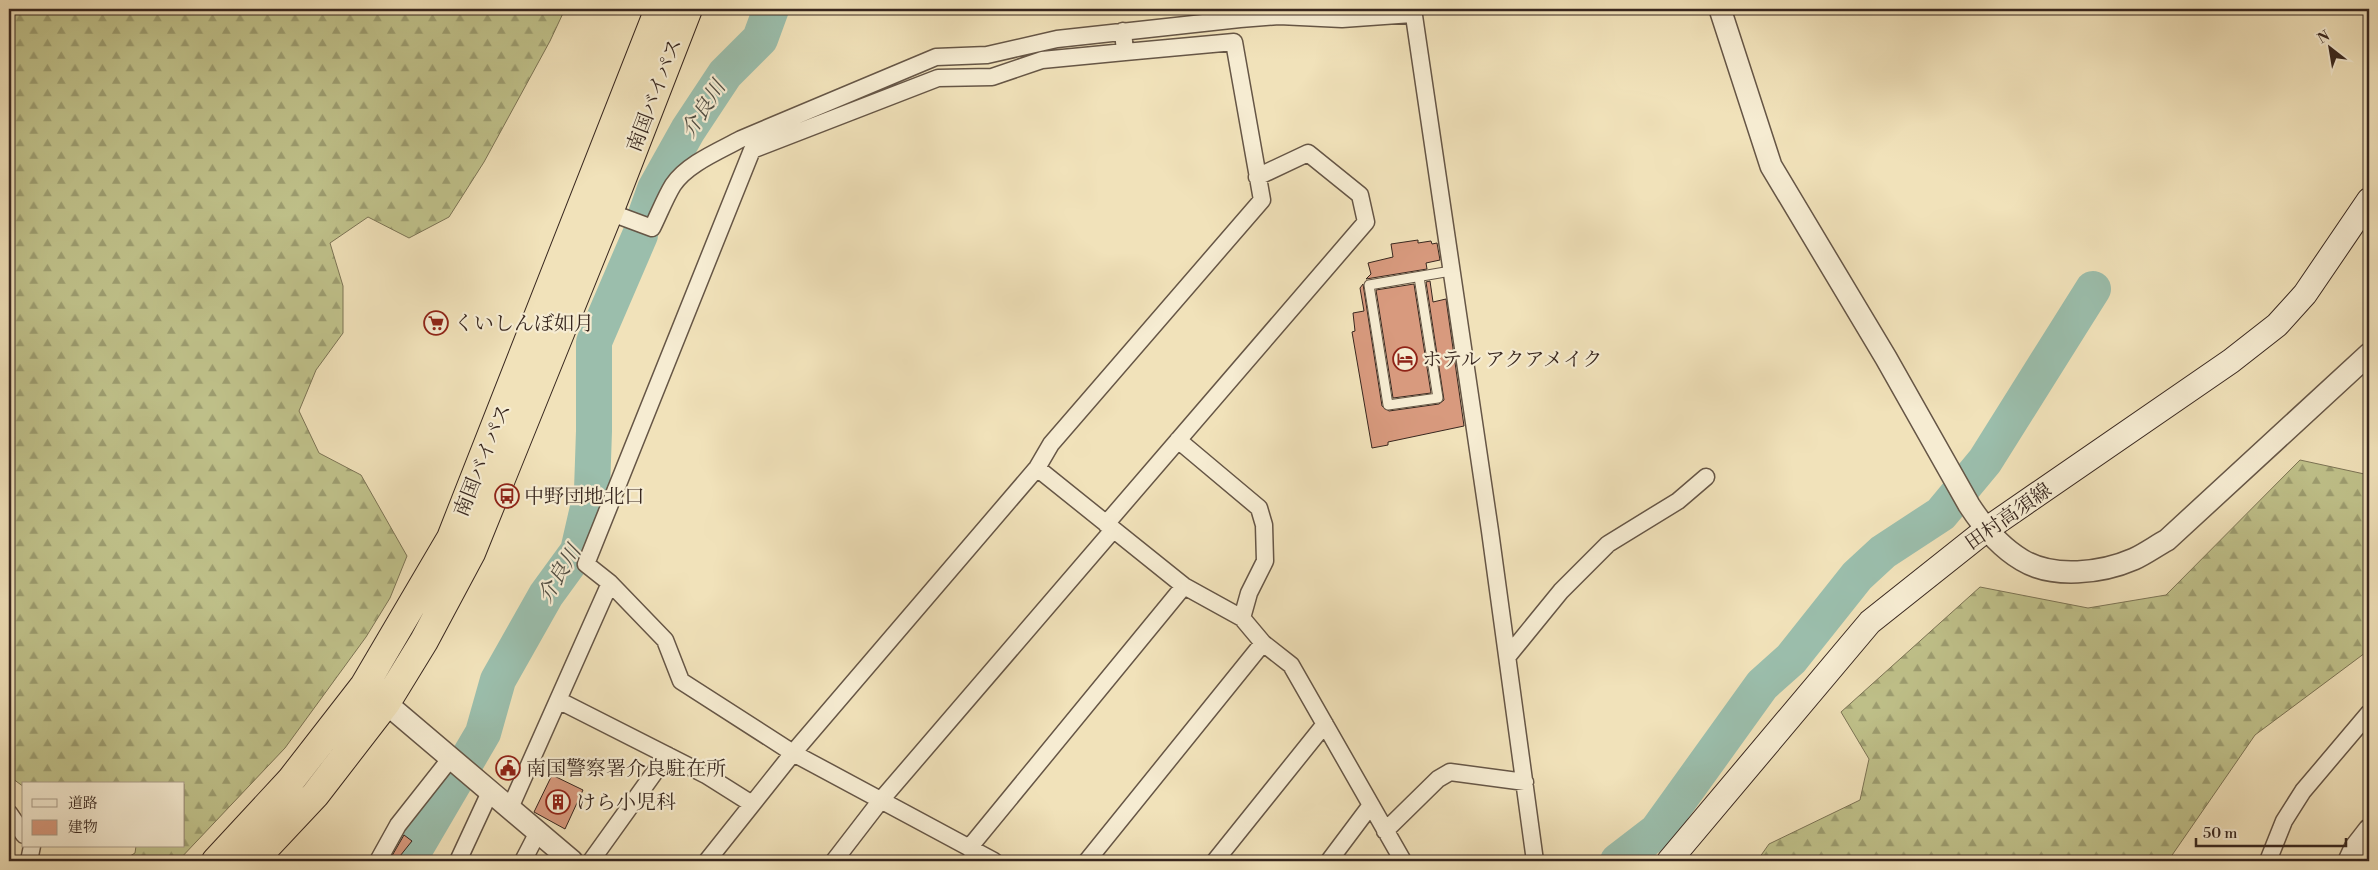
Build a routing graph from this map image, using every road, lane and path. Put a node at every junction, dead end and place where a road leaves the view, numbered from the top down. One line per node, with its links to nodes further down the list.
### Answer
1 (659, 9): 23 (highway, 南国バイパス)
2 (688, 9): 9 (highway, 南国バイパス)
3 (1720, 9): 17 (street)
4 (1413, 11): 5 (street); 10 (street)
5 (1123, 31): 6 (street); 9 (street)
6 (1125, 52): 7 (street); 18 (street)
7 (1258, 177): 13 (street); 14 (street)
8 (2369, 200): 17 (main road, 田村高須線)
9 (609, 212): 25 (highway, 南国バイパス)
10 (1451, 271): 11 (lane); 22 (street)
11 (1419, 277): 11 (lane)
12 (2369, 354): 17 (street)
13 (1178, 440): 16 (street); 20 (street)
14 (1037, 468): 16 (street); 28 (street)
15 (1706, 477): 22 (street)
16 (1110, 527): 19 (street); 33 (street)
17 (1987, 529): 60 (main road, 田村高須線)
18 (610, 583): 24 (street); 28 (street)
19 (1184, 586): 20 (street); 43 (street)
20 (1242, 618): 21 (street)
21 (1262, 643): 27 (street); 55 (street)
22 (1508, 656): 31 (street)
23 (364, 686): 25 (street); 45 (highway, 南国バイパス)
24 (558, 700): 29 (street); 36 (street)
25 (386, 702): 30 (street); 46 (highway, 南国バイパス)
26 (2369, 713): 61 (street)
27 (1325, 724): 35 (street); 56 (street)
28 (793, 752): 33 (street); 34 (street)
29 (667, 755): 34 (street); 51 (street)
30 (453, 762): 32 (street); 47 (street)
31 (1525, 782): 40 (street); 59 (street)
32 (490, 792): 36 (street); 48 (street)
33 (882, 800): 43 (street); 53 (street)
34 (752, 804): 52 (street)
35 (1371, 805): 40 (street); 57 (street)
36 (510, 808): 41 (street)
37 (9, 813): 39 (street)
38 (2369, 830): 62 (street)
39 (22, 831)
40 (1385, 831): 58 (street)
41 (538, 832): 49 (street); 50 (street)
42 (31, 848): 44 (street)
43 (969, 848): 54 (street)
44 (28, 861)
45 (216, 861)
46 (253, 861)
47 (378, 861)
48 (458, 861)
49 (523, 861)
50 (572, 861)
51 (590, 861)
52 (707, 861)
53 (834, 861)
54 (994, 861)
55 (1087, 861)
56 (1215, 861)
57 (1329, 861)
58 (1402, 861)
59 (1535, 861)
60 (1669, 861)
61 (2268, 861)
62 (2349, 861)

